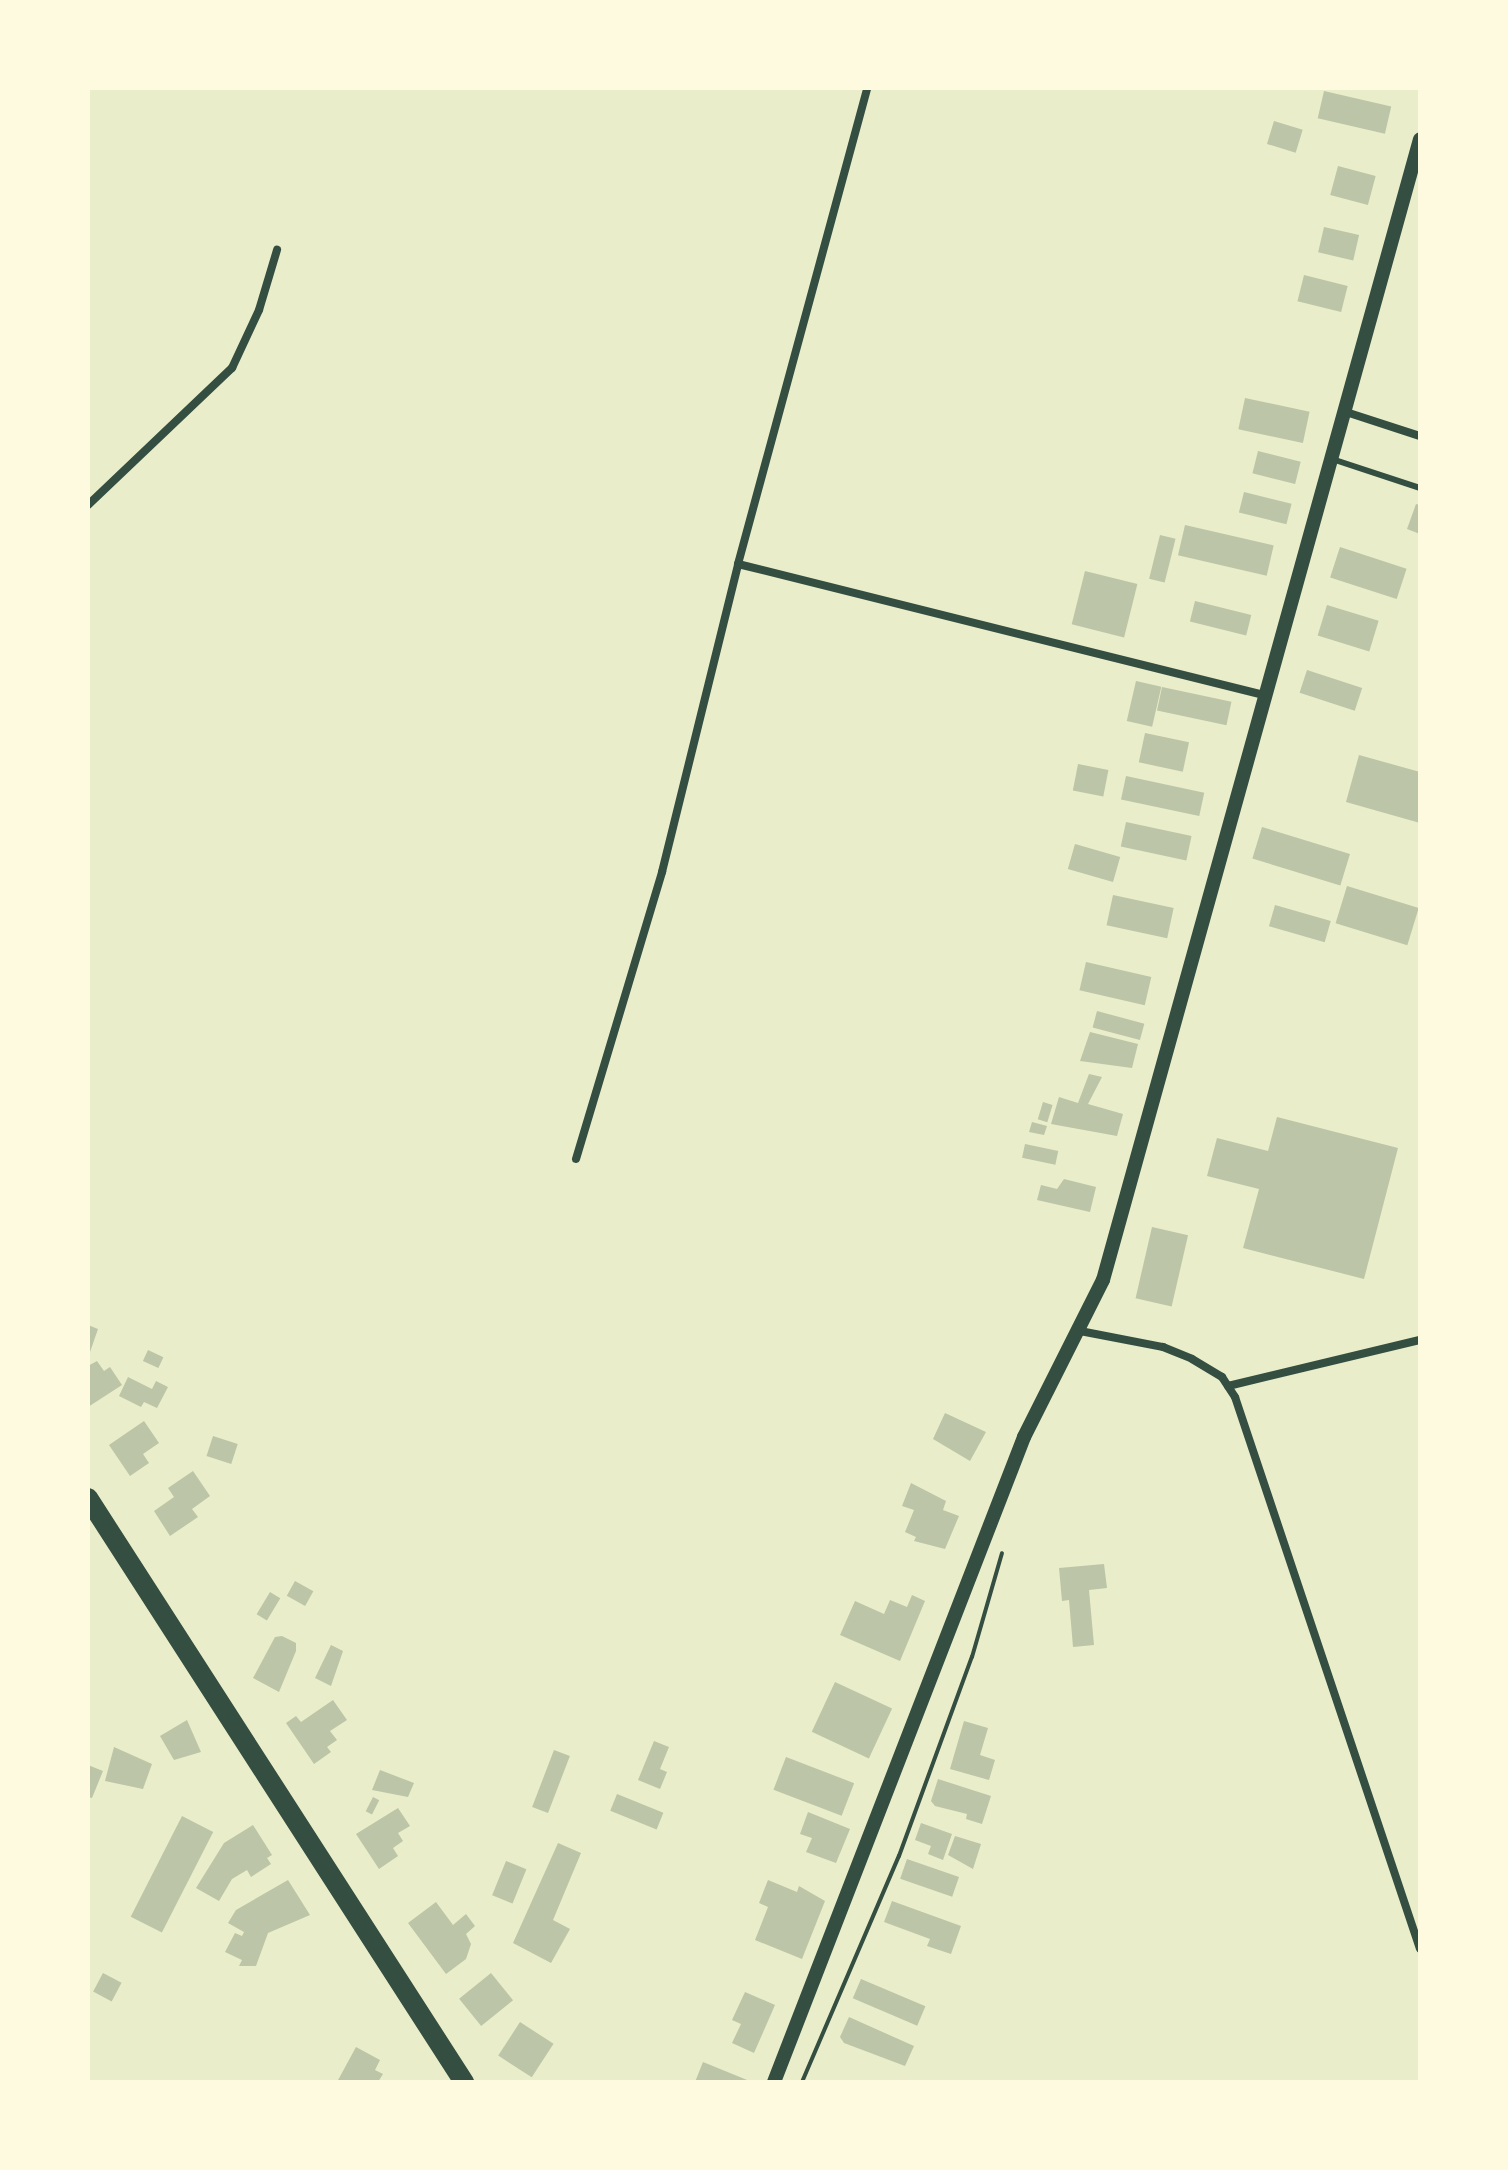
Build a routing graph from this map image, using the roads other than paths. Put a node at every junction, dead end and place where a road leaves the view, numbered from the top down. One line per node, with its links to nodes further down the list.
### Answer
1 (867, 88): 9 (street)
2 (1420, 139): 4 (street)
3 (277, 250): 8 (street)
4 (1346, 412): 5 (street); 6 (street)
5 (1420, 436)
6 (1332, 459): 7 (lane); 10 (street)
7 (1420, 488)
8 (88, 505)
9 (738, 564): 10 (street); 11 (street)
10 (1268, 696): 12 (street)
11 (576, 1159)
12 (1080, 1331): 14 (street); 18 (street)
13 (1420, 1340): 14 (street)
14 (1228, 1386): 16 (street)
15 (88, 1498): 17 (main road)
16 (1420, 1949)
17 (464, 2082)
18 (774, 2082)

